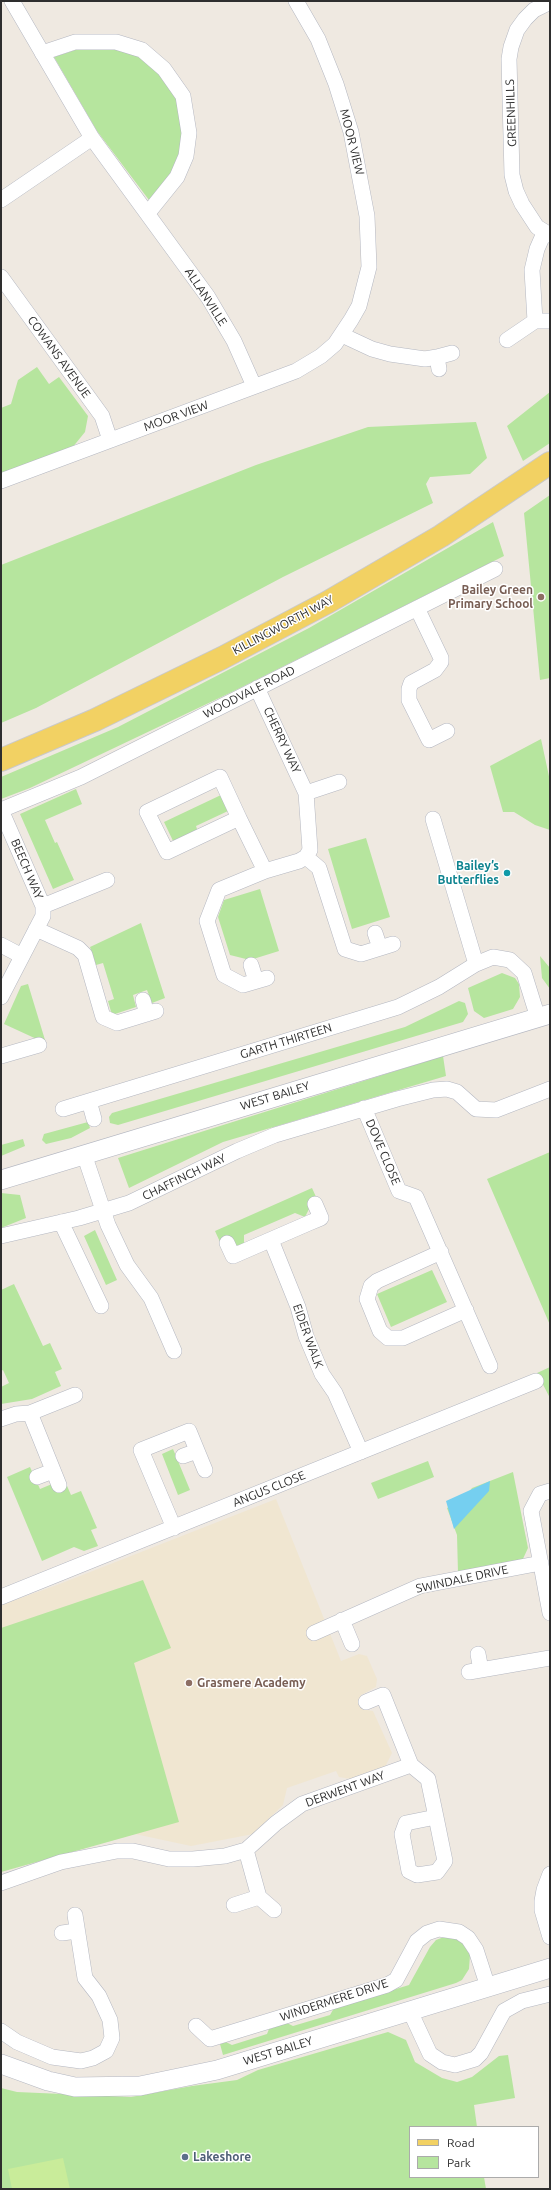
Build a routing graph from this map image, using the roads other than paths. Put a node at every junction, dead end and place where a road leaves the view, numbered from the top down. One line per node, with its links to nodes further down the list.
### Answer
1 (12, 1): 4 (street, ALLANVILLE)
2 (296, 1): 12 (street, MOOR VIEW)
3 (550, 2): 8 (street, GREENHILLS)
4 (42, 53): 5 (street, ALLANVILLE); 7 (street)
5 (92, 138): 6 (street); 7 (street, ALLANVILLE)
6 (1, 200)
7 (148, 213): 15 (street, ALLANVILLE)
8 (547, 234): 10 (street, GREENHILLS)
9 (1, 277): 16 (street, COWANS AVENUE)
10 (535, 321): 11 (street); 13 (street)
11 (550, 321)
12 (342, 335): 14 (street); 15 (street, MOOR VIEW)
13 (507, 340)
14 (452, 353)
15 (254, 386): 16 (street, MOOR VIEW)
16 (110, 440): 18 (street, MOOR VIEW)
17 (550, 463): 23 (main road, KILLINGWORTH WAY)
18 (1, 481)
19 (495, 569): 20 (street, WOODVALE ROAD)
20 (417, 608): 21 (street, WOODVALE ROAD); 22 (street)
21 (257, 688): 25 (street, CHERRY WAY); 26 (street, WOODVALE ROAD)
22 (447, 731)
23 (1, 760)
24 (339, 782): 25 (street)
25 (306, 793): 29 (street, CHERRY WAY)
26 (1, 810): 32 (street, BEECH WAY)
27 (239, 818): 27 (street); 30 (street)
28 (432, 819): 37 (street)
29 (306, 857): 30 (street); 34 (street)
30 (265, 871): 38 (street)
31 (107, 880): 32 (street)
32 (43, 906): 33 (street, BEECH WAY)
33 (36, 929): 36 (street, BEECH WAY); 40 (street)
34 (375, 933)
35 (1, 945): 36 (street)
36 (22, 956): 39 (street, BEECH WAY)
37 (476, 964): 41 (street, GARTH THIRTEEN); 45 (street, GARTH THIRTEEN)
38 (251, 965)
39 (1, 997)
40 (143, 1000)
41 (544, 1016): 49 (street, WEST BAILEY)
42 (39, 1045): 43 (street)
43 (1, 1056)
44 (550, 1089): 46 (street, CHAFFINCH WAY)
45 (89, 1101): 47 (street, GARTH THIRTEEN); 48 (street)
46 (364, 1108): 52 (street, CHAFFINCH WAY); 57 (street, DOVE CLOSE)
47 (63, 1109)
48 (94, 1119)
49 (84, 1154): 50 (street, WEST BAILEY); 52 (street)
50 (1, 1180)
51 (315, 1204): 55 (street)
52 (103, 1211): 53 (street, CHAFFINCH WAY); 60 (street)
53 (61, 1222): 54 (street, CHAFFINCH WAY); 58 (street)
54 (1, 1236)
55 (270, 1240): 56 (street); 67 (street, EIDER WALK)
56 (227, 1243)
57 (441, 1252): 59 (street, DOVE CLOSE); 59 (street)
58 (100, 1306)
59 (466, 1310): 61 (street, DOVE CLOSE)
60 (174, 1351)
61 (490, 1366)
62 (536, 1381): 67 (street, ANGUS CLOSE)
63 (75, 1395): 64 (street)
64 (30, 1413): 65 (street); 70 (street)
65 (1, 1419)
66 (197, 1450): 68 (street); 69 (street); 74 (street)
67 (361, 1452): 74 (street, ANGUS CLOSE)
68 (183, 1456)
69 (205, 1470)
70 (53, 1471): 71 (street); 72 (street)
71 (37, 1477)
72 (59, 1485)
73 (550, 1491): 75 (street)
74 (174, 1528): 76 (street, ANGUS CLOSE)
75 (541, 1563): 77 (street); 78 (street, SWINDALE DRIVE)
76 (1, 1597)
77 (550, 1608)
78 (342, 1620): 79 (street, SWINDALE DRIVE); 80 (street)
79 (314, 1632)
80 (352, 1644)
81 (478, 1654): 82 (street)
82 (550, 1658)
83 (366, 1702): 84 (street)
84 (410, 1765): 85 (street); 86 (street, DERWENT WAY)
85 (436, 1817)
86 (246, 1850): 88 (street, DERWENT WAY); 89 (street)
87 (550, 1874): 95 (street)
88 (1, 1883)
89 (259, 1897): 90 (street); 91 (street)
90 (234, 1905)
91 (274, 1910)
92 (75, 1915): 93 (street)
93 (78, 1931): 94 (street); 101 (street)
94 (62, 1933)
95 (550, 1937)
96 (550, 1968): 97 (street, WEST BAILEY)
97 (488, 1987): 99 (street, WEST BAILEY); 100 (street, WINDERMERE DRIVE)
98 (550, 1994): 99 (street)
99 (410, 2011): 102 (street, WEST BAILEY)
100 (196, 2026)
101 (1, 2031)
102 (1, 2064)

